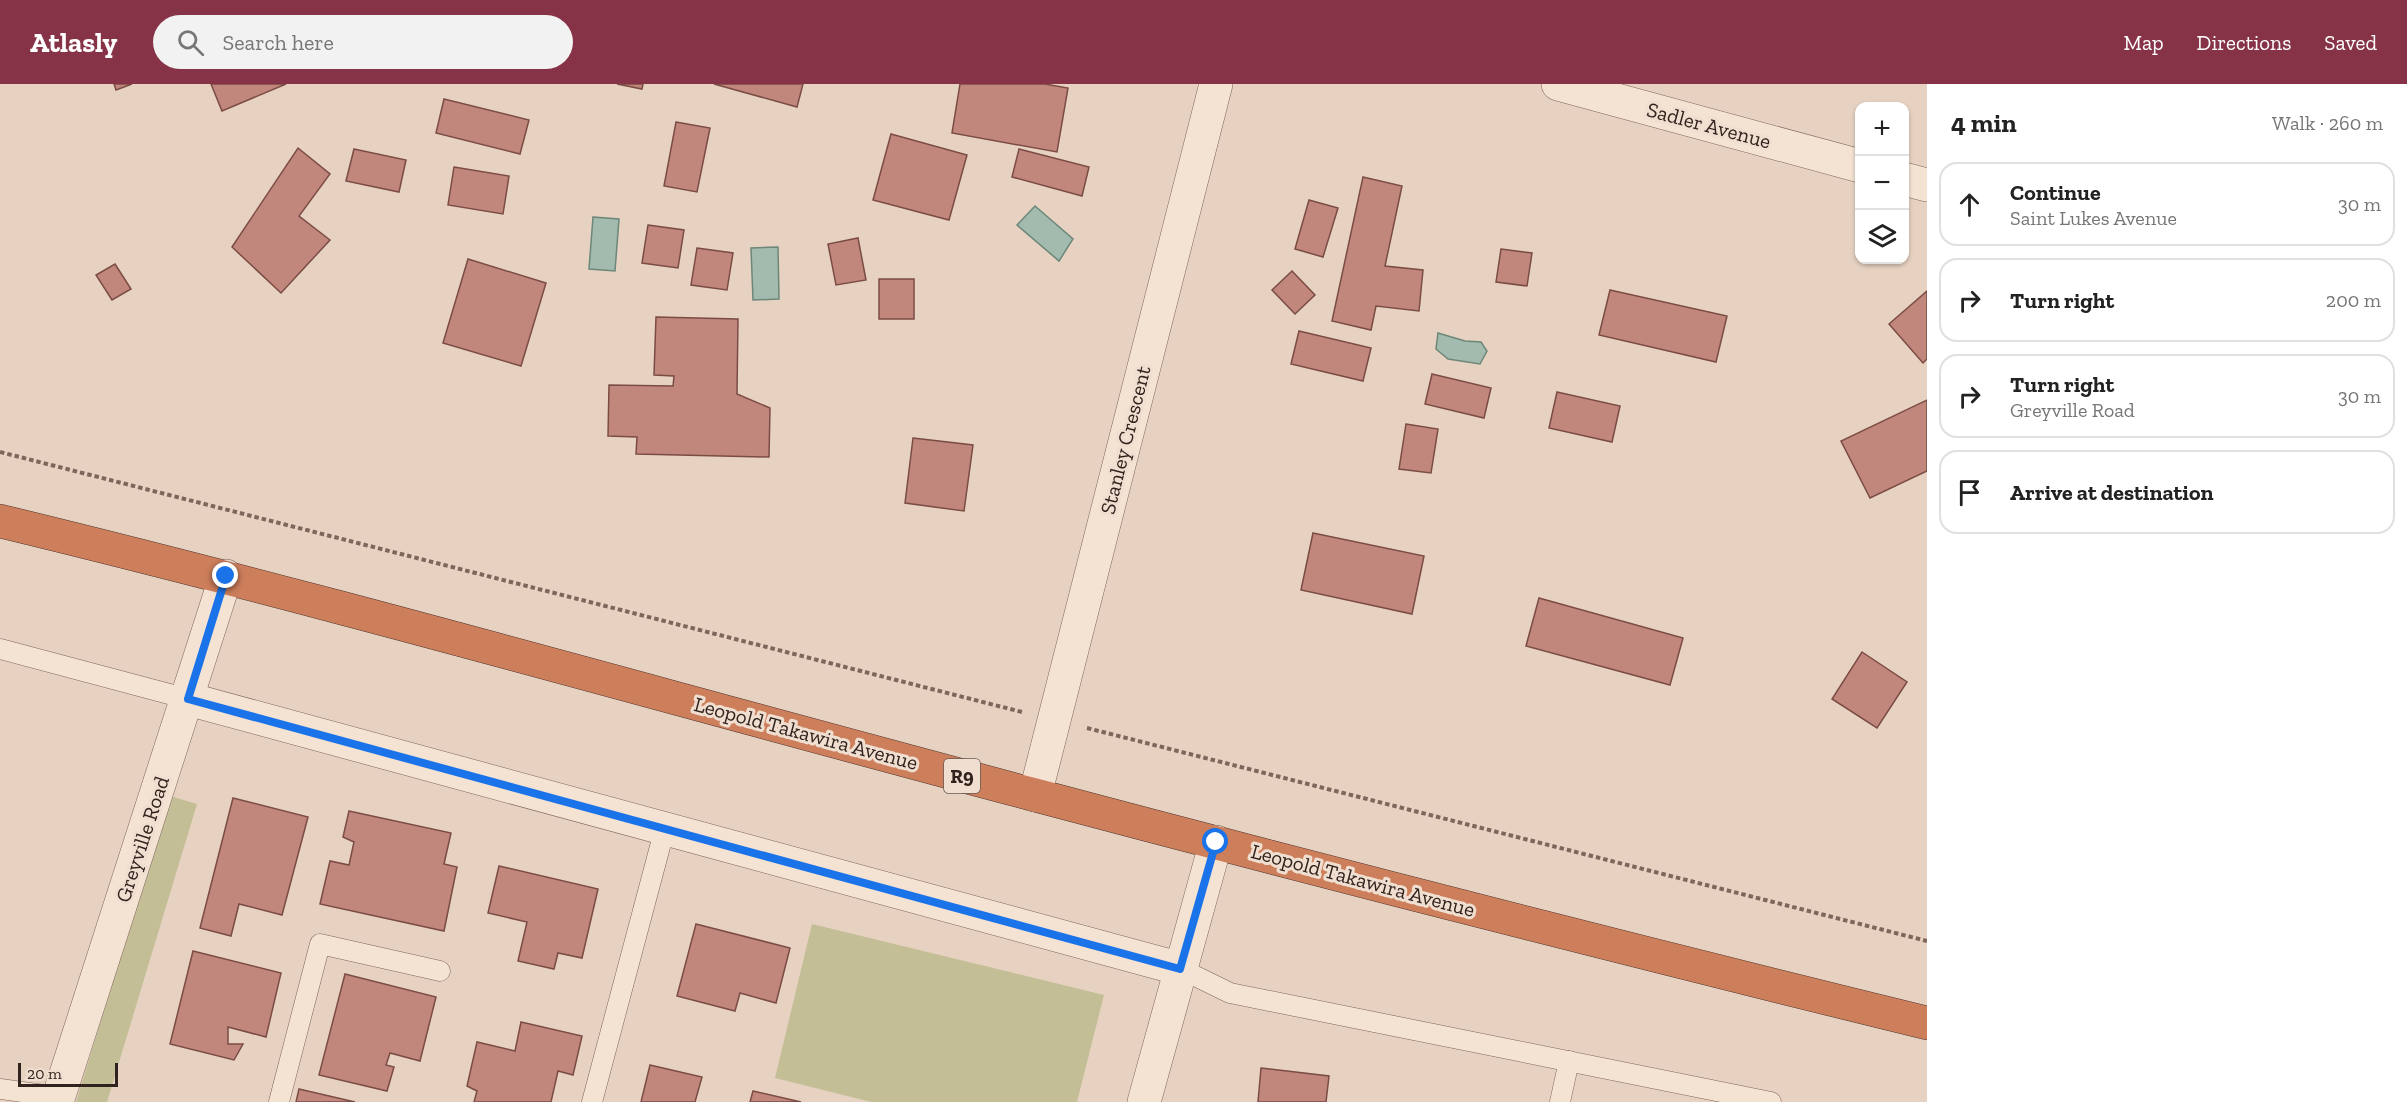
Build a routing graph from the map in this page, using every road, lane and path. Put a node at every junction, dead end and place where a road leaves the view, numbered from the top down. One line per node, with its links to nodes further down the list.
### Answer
1 (1216, 84): 11 (street, Stanley Crescent)
2 (1558, 84): 3 (street, Sadler Avenue)
3 (1855, 165)
4 (1909, 179): 5 (street)
5 (1927, 185)
6 (0, 452): 11 (path)
7 (0, 521): 8 (highway, Leopold Takawira Avenue / R9)
8 (226, 576): 10 (street, Greyville Road); 12 (highway, Leopold Takawira Avenue / R9)
9 (0, 649): 10 (lane)
10 (188, 699): 13 (street); 21 (street, Greyville Road)
11 (1053, 720): 12 (street, Stanley Crescent); 15 (path)
12 (1035, 795): 14 (highway, Leopold Takawira Avenue / R9)
13 (665, 828): 16 (street); 23 (lane)
14 (1216, 842): 16 (street); 18 (highway, Leopold Takawira Avenue / R9)
15 (1927, 941)
16 (1180, 969): 19 (lane); 24 (street)
17 (440, 971): 22 (lane)
18 (1927, 1023)
19 (1569, 1061): 25 (lane); 26 (lane)
20 (0, 1089): 21 (lane)
21 (58, 1100)
22 (279, 1102)
23 (592, 1102)
24 (1144, 1102)
25 (1560, 1102)
26 (1771, 1102)

